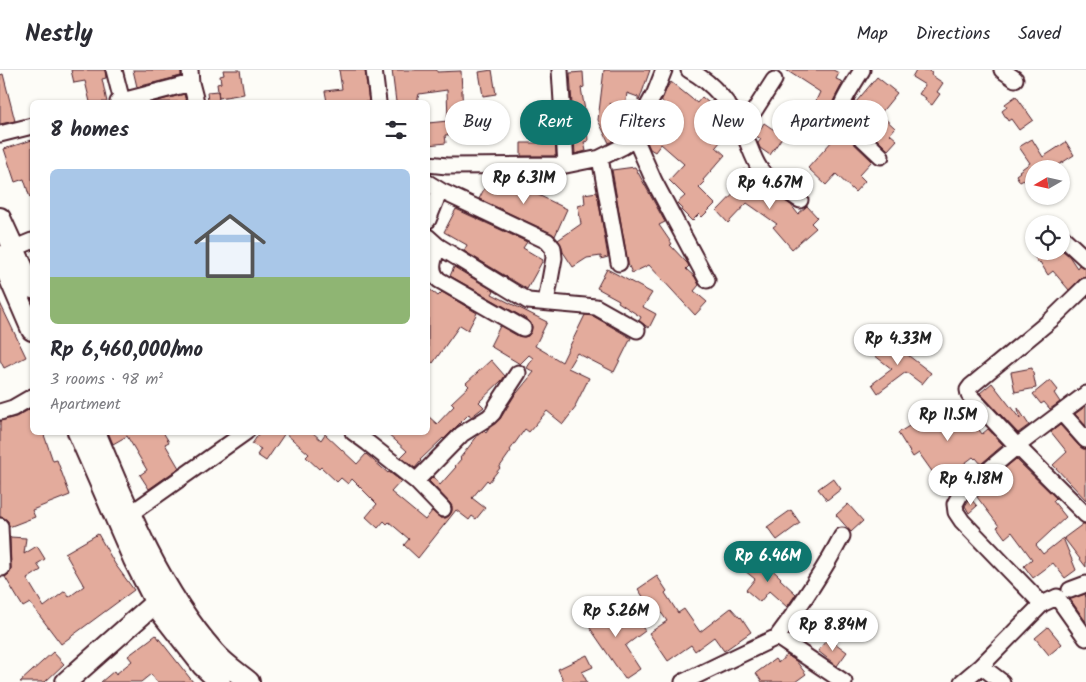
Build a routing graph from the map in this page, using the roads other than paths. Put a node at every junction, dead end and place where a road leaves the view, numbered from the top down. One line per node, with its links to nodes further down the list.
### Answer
1 (114, 70): 11 (street)
2 (374, 70): 14 (street)
3 (560, 70): 26 (street)
4 (664, 70): 15 (street)
5 (689, 70): 16 (street)
6 (862, 70): 23 (street)
7 (1002, 70): 9 (street)
8 (192, 73): 12 (street); 13 (street)
9 (1015, 79)
10 (774, 80): 17 (street)
11 (120, 100)
12 (125, 100)
13 (196, 100)
14 (378, 100)
15 (652, 100)
16 (725, 100)
17 (761, 100)
18 (30, 126): 19 (street)
19 (0, 134)
20 (625, 145): 24 (street)
21 (638, 145): 37 (street)
22 (749, 145): 29 (street)
23 (881, 156)
24 (600, 158): 26 (street); 36 (street)
25 (430, 164): 26 (street)
26 (566, 165)
27 (430, 184): 28 (street)
28 (441, 191): 30 (street); 40 (street)
29 (800, 200)
30 (430, 215)
31 (0, 218): 34 (main road)
32 (433, 241): 40 (street); 42 (street)
33 (1070, 244): 35 (street)
34 (16, 248): 38 (main road); 41 (main road)
35 (1086, 259)
36 (619, 263)
37 (707, 280)
38 (30, 283)
39 (1086, 286): 54 (street)
40 (546, 302): 43 (street)
41 (30, 320)
42 (523, 328)
43 (637, 330)
44 (518, 373): 55 (street)
45 (1086, 394): 48 (street)
46 (30, 398): 47 (street)
47 (0, 412)
48 (1062, 413): 53 (street); 54 (street)
49 (79, 435): 64 (main road)
50 (96, 435): 57 (main road)
51 (242, 435): 57 (street)
52 (356, 435): 55 (street)
53 (1086, 440)
54 (1017, 446): 58 (street); 65 (street)
55 (416, 481): 56 (street)
56 (443, 510)
57 (130, 514): 64 (main road)
58 (1086, 515)
59 (0, 526): 61 (street)
60 (842, 536): 66 (street)
61 (2, 568)
62 (1086, 584): 63 (street)
63 (1070, 590)
64 (165, 601): 69 (main road); 70 (main road); 71 (main road); 72 (main road)
65 (1042, 604): 67 (street); 68 (street)
66 (777, 637): 73 (street); 74 (street)
67 (1086, 638)
68 (981, 666): 75 (street); 76 (street)
69 (66, 682)
70 (80, 682)
71 (220, 682)
72 (249, 682)
73 (683, 682)
74 (844, 682)
75 (962, 682)
76 (1002, 682)

